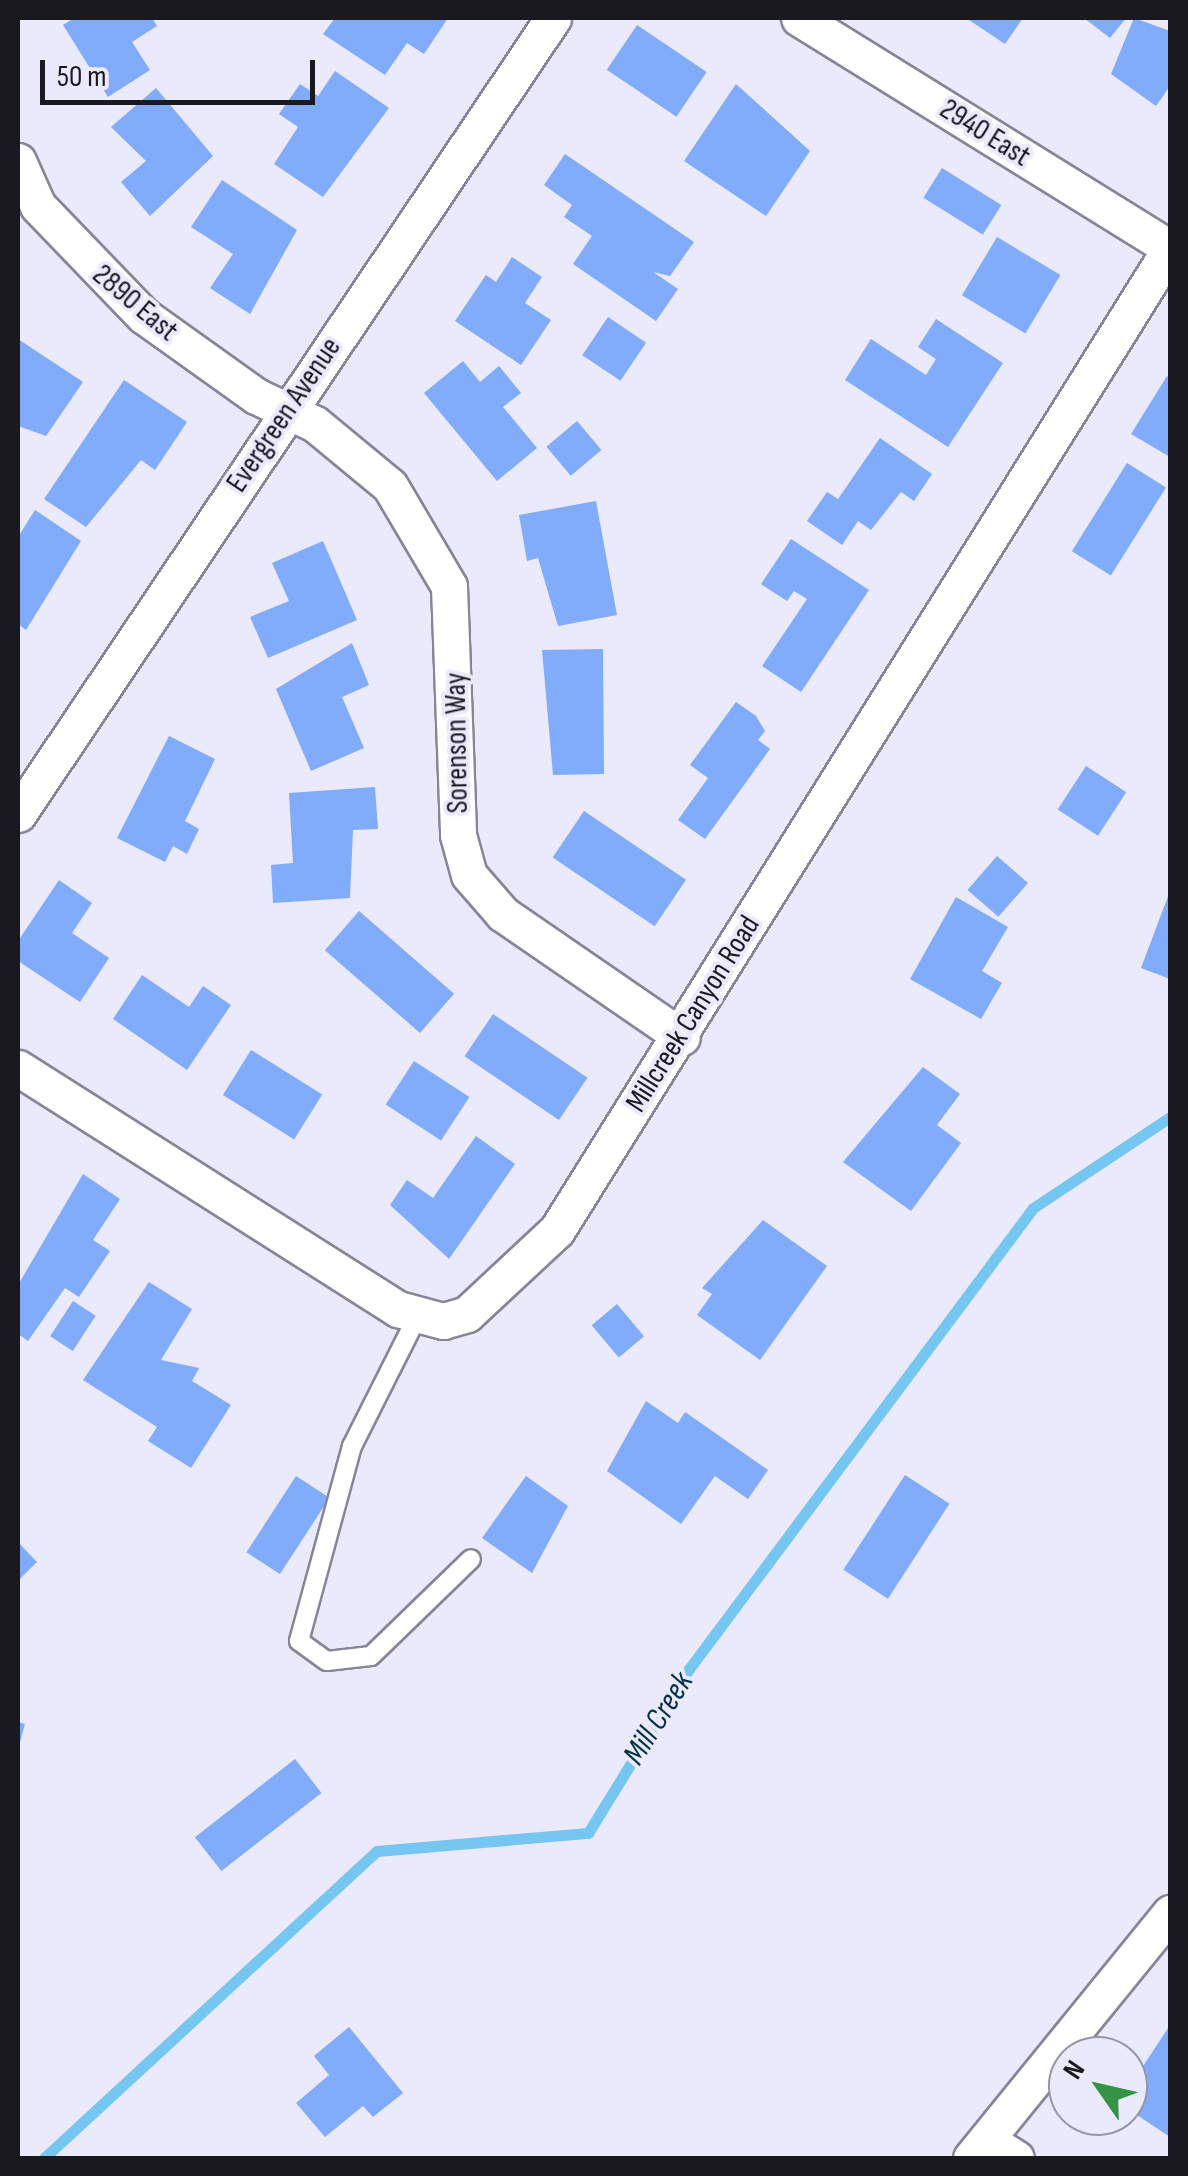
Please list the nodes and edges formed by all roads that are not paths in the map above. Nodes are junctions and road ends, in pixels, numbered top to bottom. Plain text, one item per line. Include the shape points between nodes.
1 (553, 18) edge
2 (799, 18) edge
3 (18, 162) edge
4 (1170, 248) edge
5 (286, 412) junction
6 (18, 814) edge
7 (682, 1036) junction
8 (18, 1068) edge
9 (416, 1317) junction
10 (472, 1558) dead end
11 (1170, 1914) edge
12 (992, 2152) edge

1 - 5 street, Evergreen Avenue
2 - 4 street, 2940 East
3 - 5 street, 2890 East via 38,206 90,268
4 - 7 street, Millcreek Canyon Road
5 - 6 street, Evergreen Avenue
5 - 7 street, Sorenson Way via 390,486 449,586 458,834 469,876 503,914
7 - 9 street, Millcreek Canyon Road via 526,1267 467,1314
8 - 9 street
9 - 10 lane via 348,1459 299,1641 327,1662 371,1656
11 - 12 street

